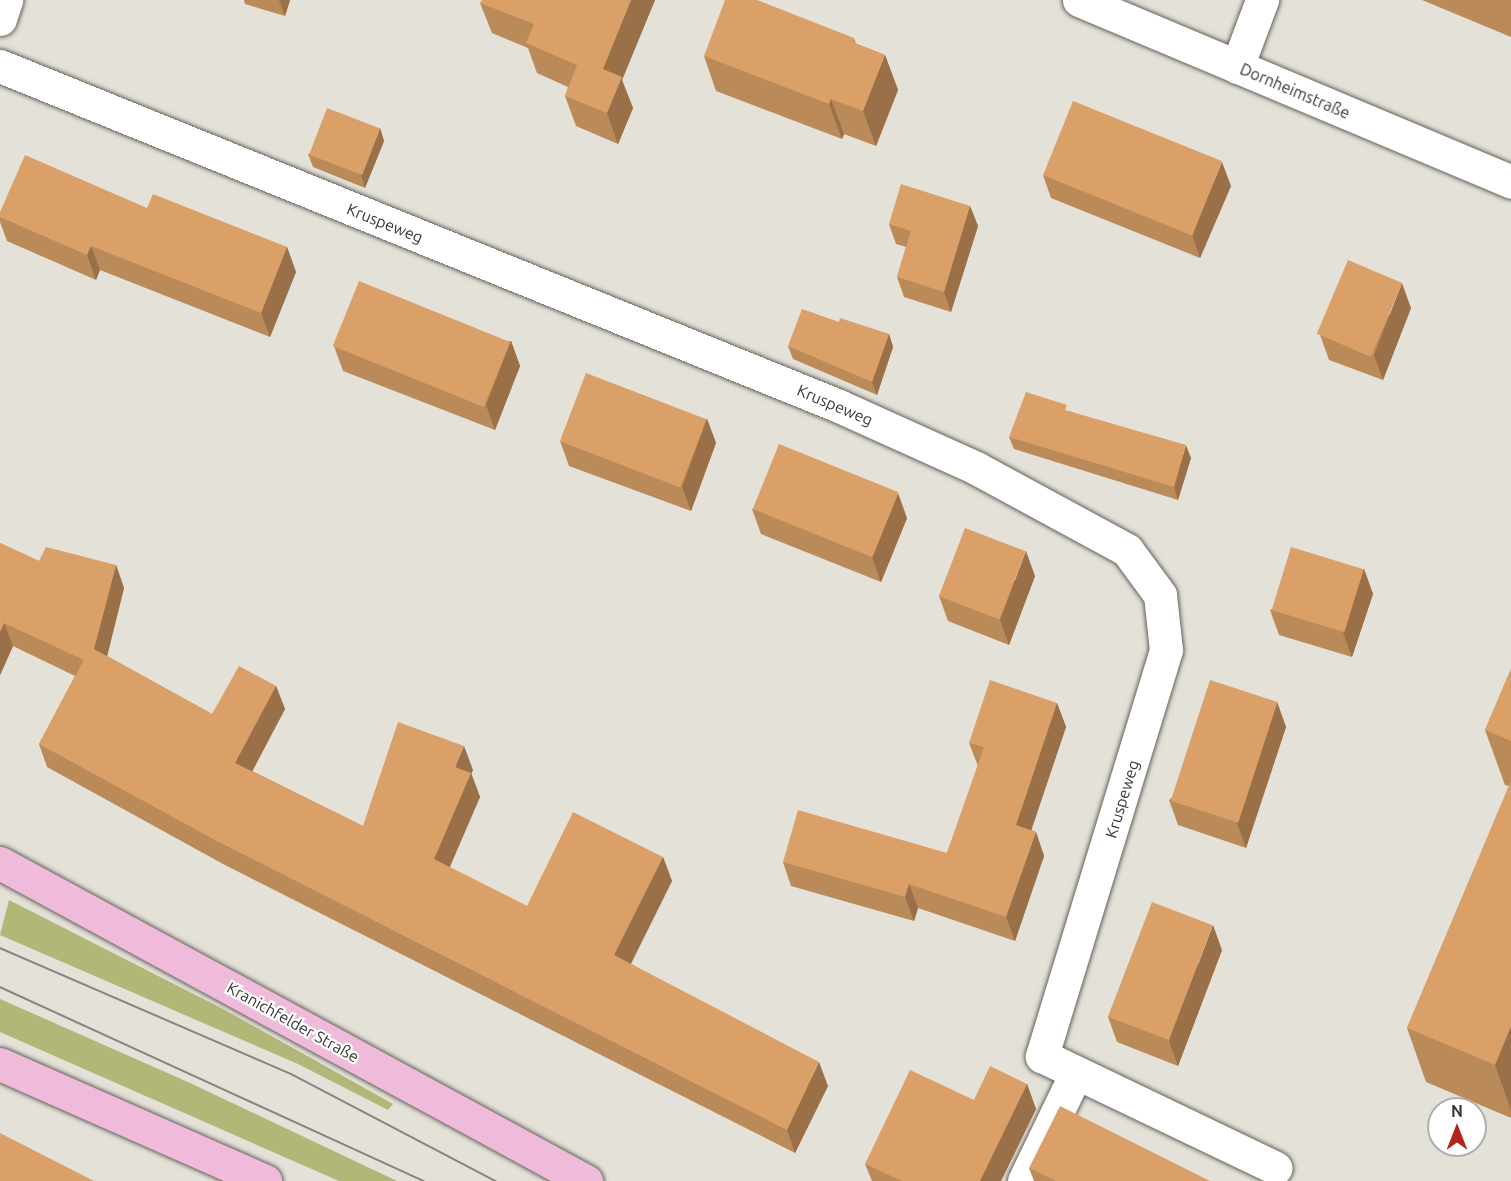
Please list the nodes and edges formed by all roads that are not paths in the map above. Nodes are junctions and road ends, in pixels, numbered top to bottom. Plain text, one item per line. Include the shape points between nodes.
1 (6, 0) edge
2 (1079, 0) edge
3 (1262, 0) edge
4 (0, 19) edge
5 (0, 66) edge
6 (1237, 67) junction
7 (1511, 182) edge
8 (0, 863) edge
9 (0, 1064) edge
10 (1076, 1073) junction
11 (1276, 1168) dead end
12 (265, 1181) edge
13 (586, 1181) edge
14 (1024, 1181) edge

1 - 4 street
2 - 6 street, Dornheimstraße
3 - 6 street
5 - 10 street, Kruspeweg via 839,406 1093,527 1134,556 1160,595 1166,650 1042,1056
6 - 7 street, Dornheimstraße
8 - 13 main road, Kranichfelder Straße
9 - 12 main road
10 - 11 street, Kruspeweg
10 - 14 street

